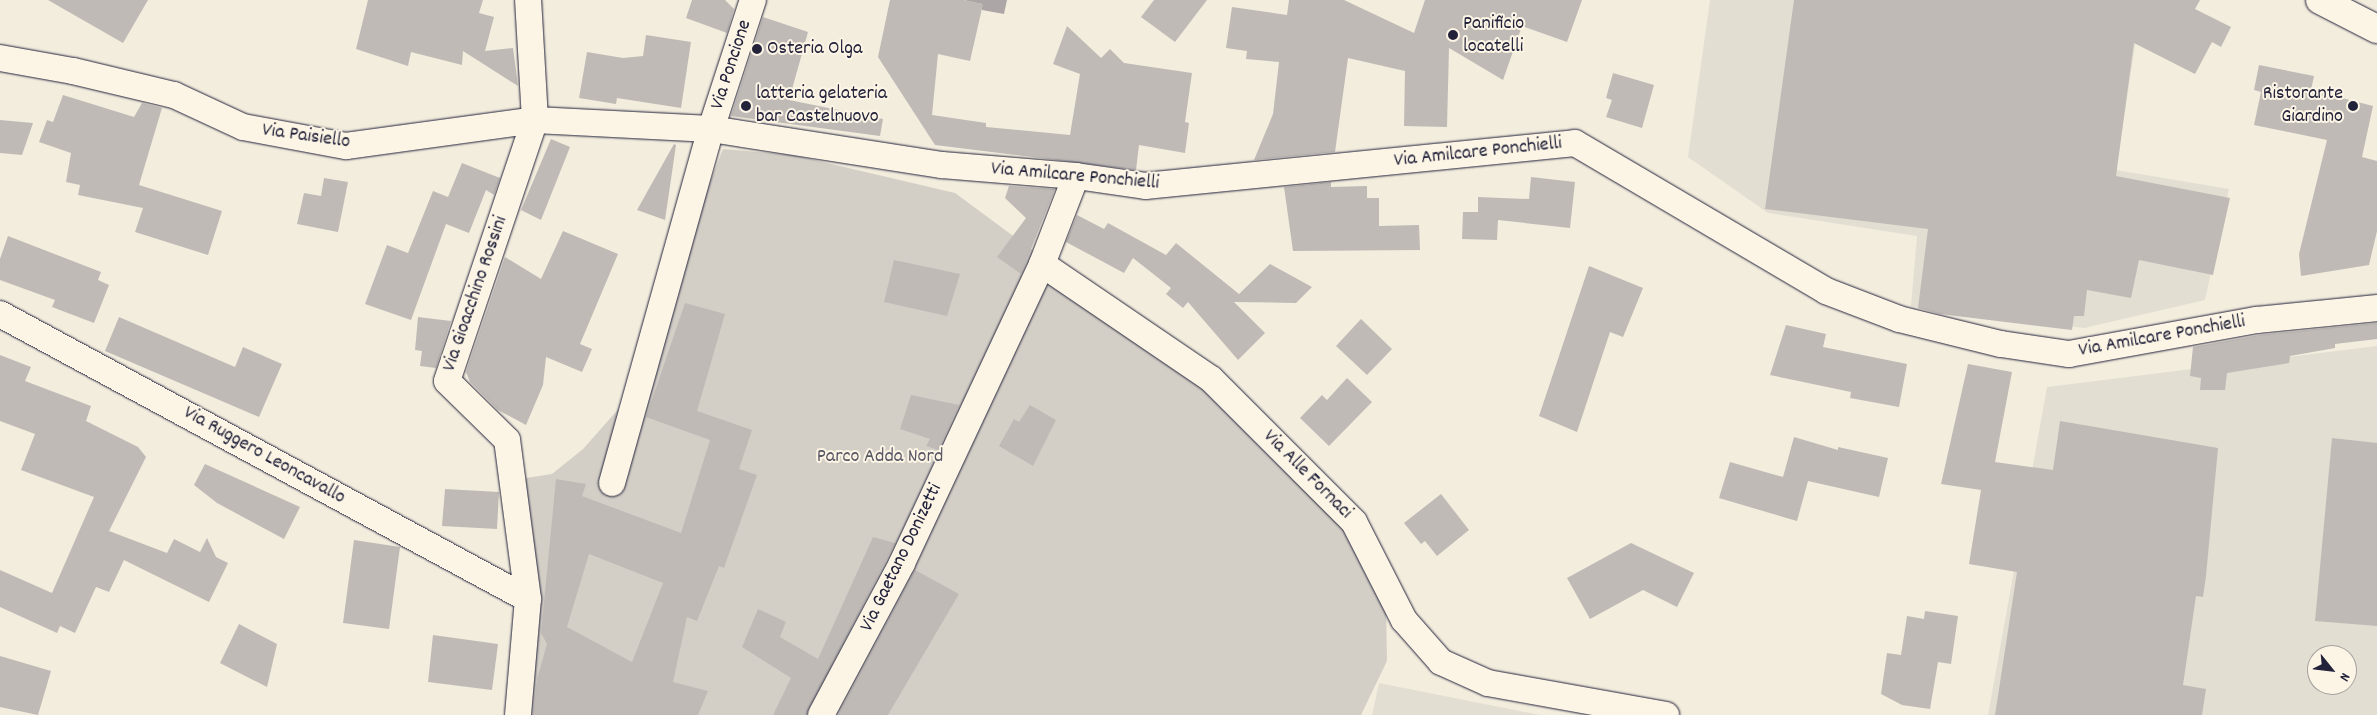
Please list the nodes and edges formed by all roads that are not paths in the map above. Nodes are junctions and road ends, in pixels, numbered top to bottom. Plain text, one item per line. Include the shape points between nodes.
1 (528, 0) edge
2 (753, 0) edge
3 (2320, 0) edge
4 (2377, 29) edge
5 (0, 58) edge
6 (535, 120) junction
7 (712, 129) junction
8 (1076, 176) junction
9 (1042, 264) junction
10 (2377, 308) edge
11 (0, 314) edge
12 (612, 483) dead end
13 (528, 599) junction
14 (518, 715) edge
15 (821, 715) edge
16 (1666, 715) edge

1 - 6 street
2 - 7 street, Via Poncione
3 - 4 main road
5 - 6 street, Via Paisiello via 174,95 243,127 346,146
6 - 7 street, Via Paisiello
6 - 13 street, Via Gioacchino Rossini via 447,381 507,440
7 - 8 street, Via Amilcare Ponchielli via 942,165
7 - 12 street, Via Poncione
8 - 9 street
8 - 10 street, Via Amilcare Ponchielli via 1145,186 1575,143 1826,291 1899,319 2001,344 2069,354 2257,320
9 - 15 street, Via Gaetano Donizetti via 902,563
9 - 16 street, Via Alle Fornaci via 1217,386 1354,522 1404,620 1441,662 1488,683
11 - 13 street, Via Ruggero Leoncavallo
13 - 14 street, Via Gioacchino Rossini

